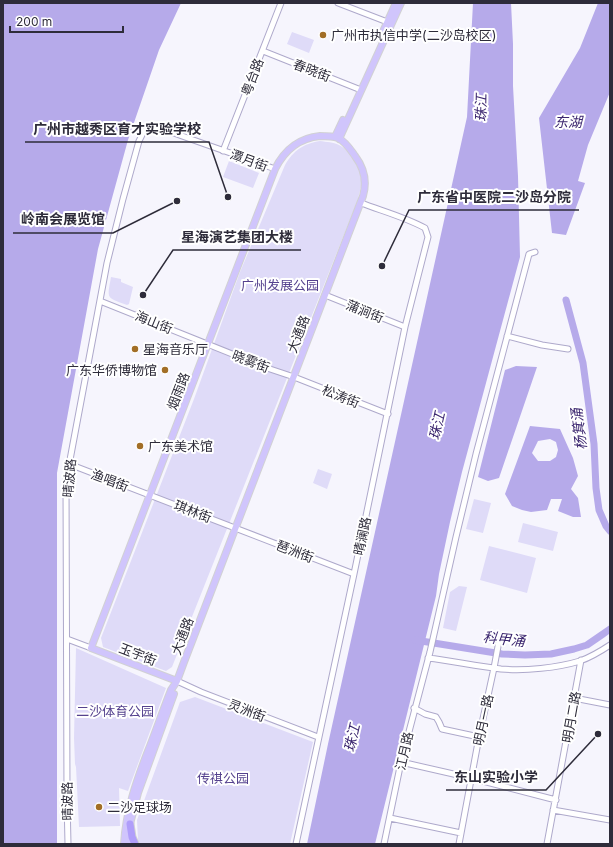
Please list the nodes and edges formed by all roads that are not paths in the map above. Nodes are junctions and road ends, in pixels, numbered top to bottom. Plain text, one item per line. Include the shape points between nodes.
1 (281, 3) edge
2 (338, 3) edge
3 (396, 3) edge
4 (401, 3) edge
5 (390, 22) junction
6 (263, 51) junction
7 (359, 89) junction
8 (155, 128) joint
9 (337, 138) junction
10 (223, 150) junction
11 (275, 169) junction
12 (361, 203) junction
13 (535, 252) dead end
14 (325, 295) junction
15 (100, 301) junction
16 (405, 327) junction
17 (507, 336) junction
18 (208, 344) junction
19 (568, 350) dead end
20 (294, 377) junction
21 (388, 414) junction
22 (69, 464) junction
23 (150, 495) junction
24 (235, 528) junction
25 (354, 574) junction
26 (67, 639) junction
27 (499, 641) dead end
28 (610, 645) edge
29 (91, 648) junction
30 (428, 658) junction
31 (582, 660) junction
32 (494, 668) junction
33 (177, 681) junction
34 (574, 698) junction
35 (610, 705) edge
36 (414, 708) junction
37 (318, 737) junction
38 (479, 737) junction
39 (401, 762) junction
40 (471, 778) junction
41 (556, 800) junction
42 (554, 810) junction
43 (390, 818) junction
44 (610, 820) edge
45 (130, 824) junction
46 (461, 833) junction
47 (68, 844) edge
48 (124, 844) edge
49 (129, 844) edge
50 (135, 844) edge
51 (296, 844) edge
52 (384, 844) edge
53 (459, 844) edge
54 (547, 844) edge

1 - 6 street, 粤台路
2 - 5 street
3 - 5 main road
4 - 5 main road
5 - 7 main road
6 - 7 street, 春晓街
6 - 10 street, 粤台路
7 - 9 main road
8 - 10 street, 潭月街
8 - 15 street, 晴波路 via 144,131 139,141 107,262
9 - 11 main road, 烟雨路 via 317,136 302,140 286,152
9 - 12 main road, 大通路 via 351,150 363,168 365,190
10 - 11 street, 潭月街
11 - 18 main road, 烟雨路
12 - 14 main road, 大通路
12 - 16 street, 晴澜路 via 425,228 428,237
13 - 17 street, 江月路 via 529,254
14 - 16 street, 蒲涧街
14 - 20 main road, 大通路
15 - 18 street, 海山街
15 - 22 street, 晴波路
16 - 21 street, 晴澜路
17 - 19 street
17 - 30 street, 江月路
18 - 20 street, 晓雾街
18 - 23 main road, 烟雨路
20 - 21 street, 松涛街
20 - 24 main road, 大通路
21 - 25 street, 晴澜路
22 - 23 street, 渔唱街
22 - 26 street, 晴波路 via 66,481
23 - 24 street, 琪林街
23 - 29 main road, 烟雨路
24 - 25 street, 琶洲街
24 - 33 main road, 大通路
25 - 37 street, 晴澜路
26 - 29 street
26 - 47 street, 晴波路
27 - 32 street, 明月一路
28 - 31 street
29 - 33 main road, 玉宇街
30 - 32 street
30 - 36 street, 江月路
31 - 32 street via 535,668
31 - 34 street, 明月二路
32 - 38 street, 明月一路
33 - 37 street, 灵洲街
33 - 45 main road, 大通路 via 138,793
33 - 48 main road, 大通路 via 171,690 134,790
34 - 35 street
34 - 41 street, 明月二路
36 - 38 street via 436,717 442,730
36 - 39 street, 江月路
37 - 51 street, 晴澜路
38 - 40 street, 明月一路
39 - 40 street
39 - 43 street, 江月路
40 - 41 street
40 - 46 street, 明月一路
41 - 42 street, 明月二路
42 - 44 street
42 - 54 street, 明月二路
43 - 46 street
43 - 52 street, 江月路
45 - 49 main road, 大通路
45 - 50 highway
46 - 53 street, 明月一路

